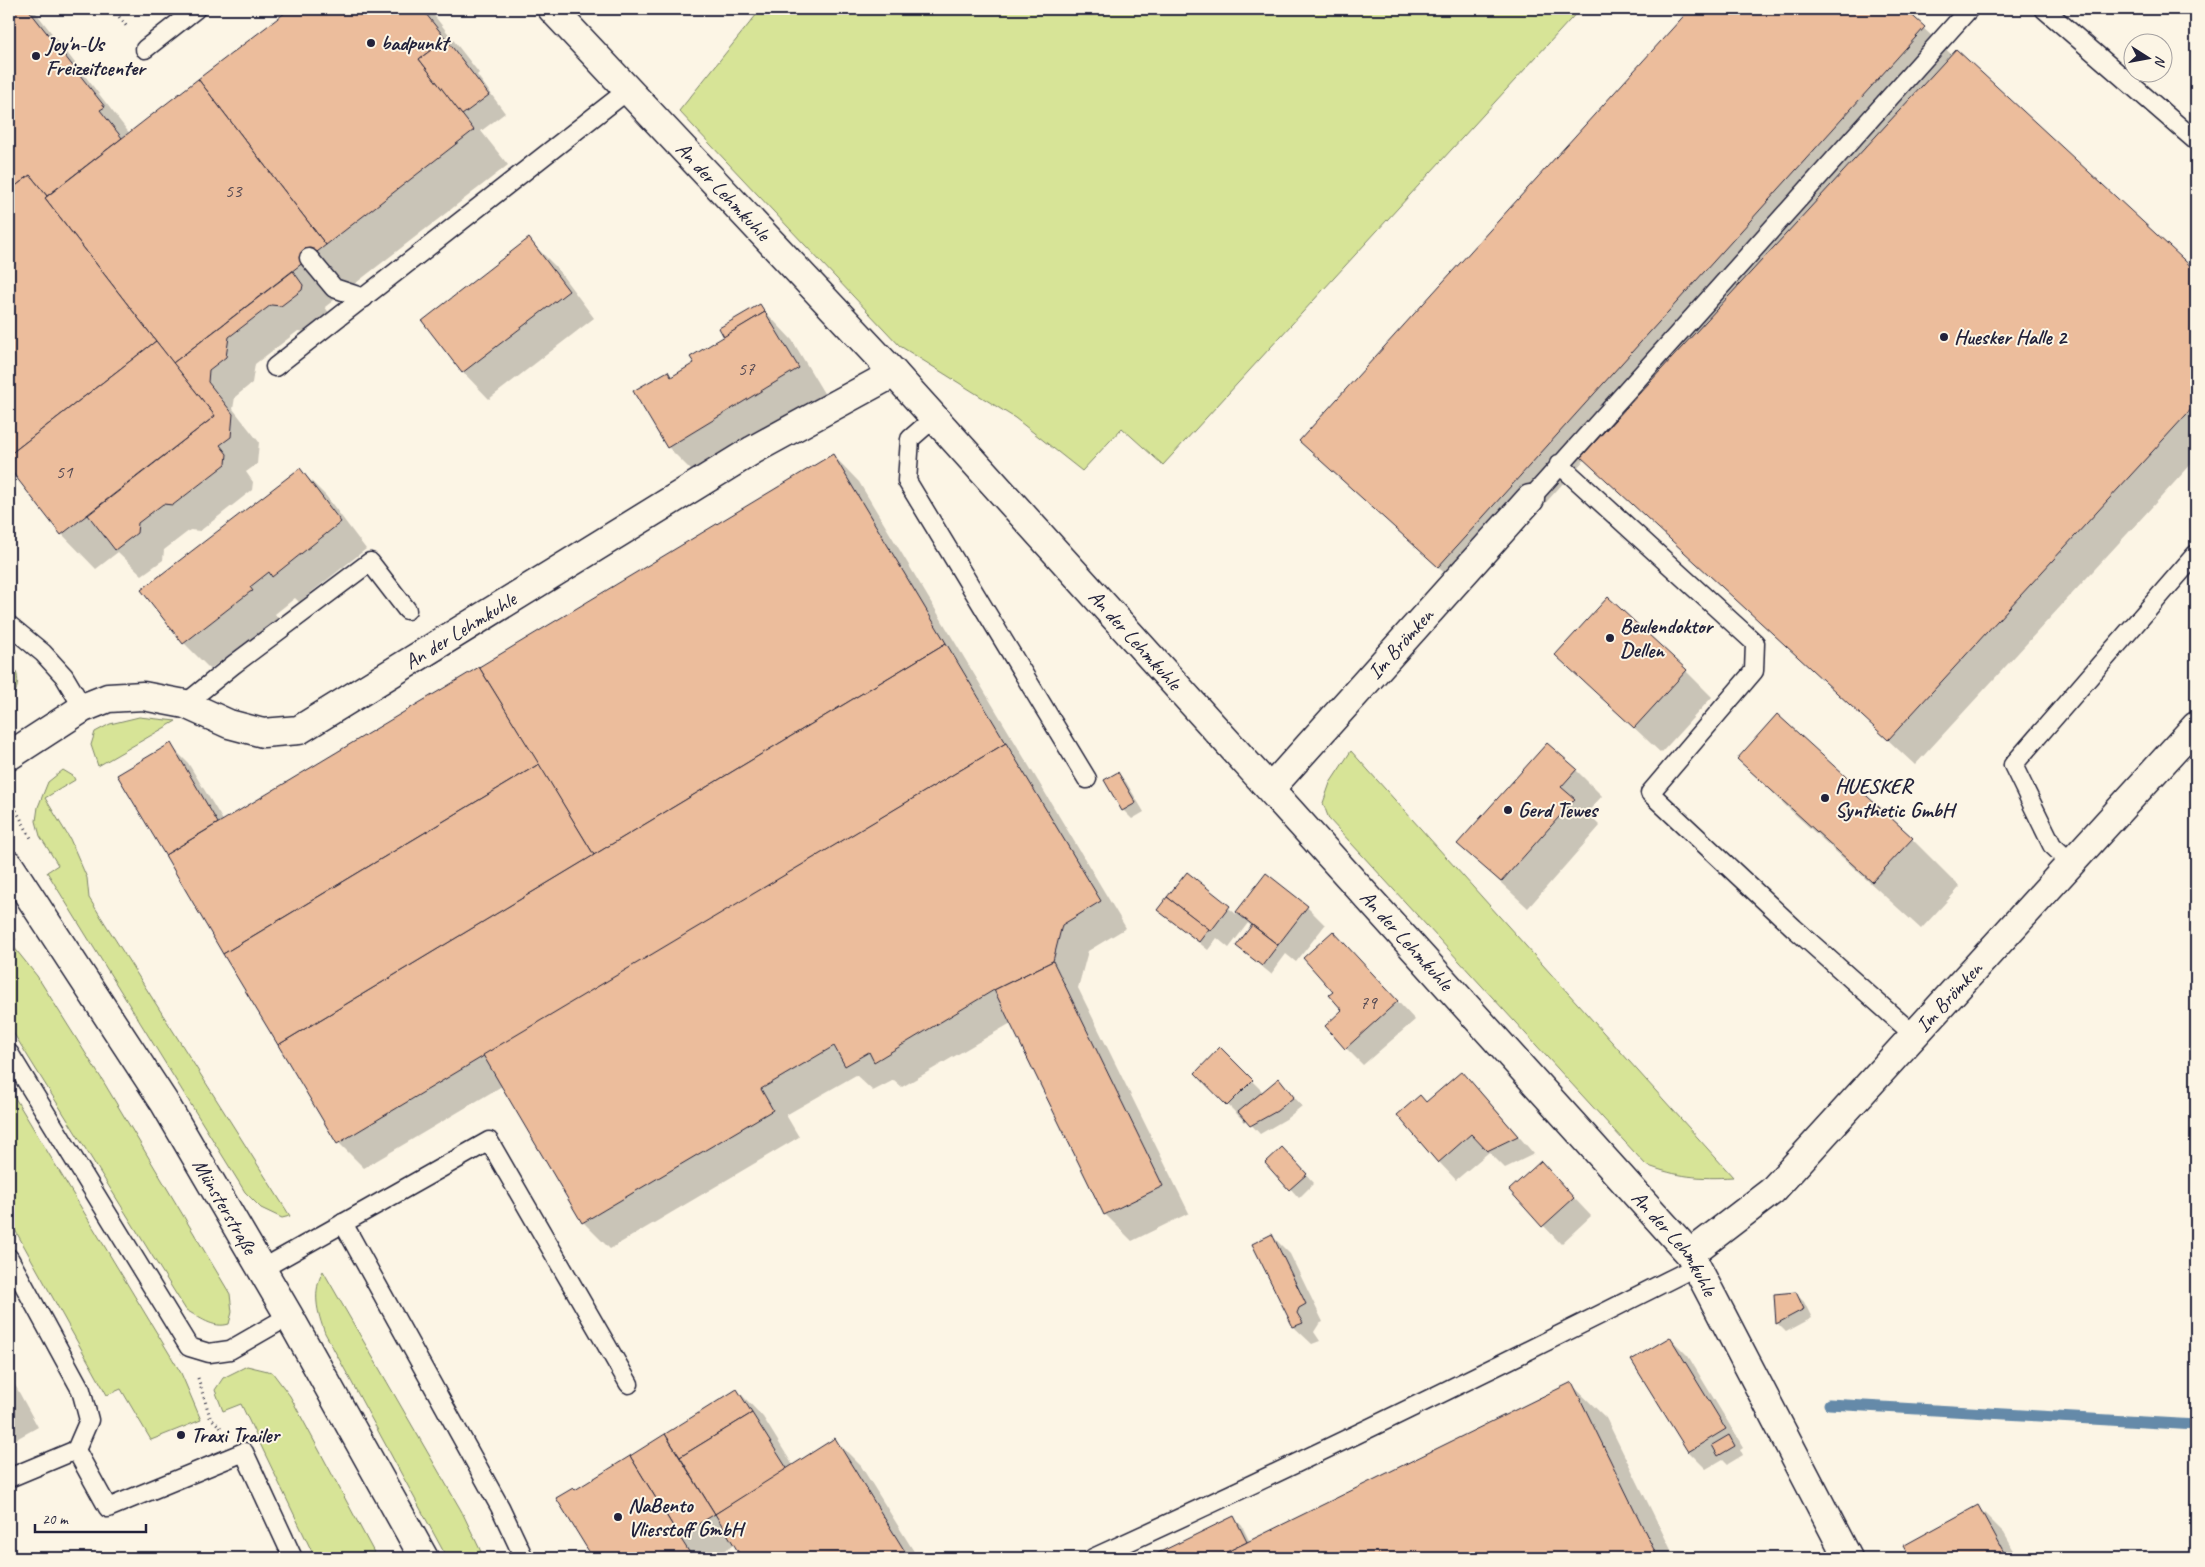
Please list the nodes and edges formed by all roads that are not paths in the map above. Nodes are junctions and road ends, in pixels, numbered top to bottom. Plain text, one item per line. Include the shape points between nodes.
1 (196, 9) edge
2 (552, 9) edge
3 (1969, 9) edge
4 (2044, 9) edge
5 (145, 49) dead end
6 (628, 90) junction
7 (2196, 141) edge
8 (309, 258) dead end
9 (364, 298) junction
10 (275, 367) dead end
11 (894, 373) junction
12 (934, 418) junction
13 (1559, 464) junction
14 (1530, 499) joint
15 (2196, 554) edge
16 (407, 610) dead end
17 (9, 626) edge
18 (185, 704) junction
19 (83, 708) junction
20 (2196, 726) edge
21 (9, 756) edge
22 (1087, 779) dead end
23 (1271, 788) junction
24 (2071, 863) junction
25 (9, 865) edge
26 (1913, 1034) junction
27 (9, 1054) edge
28 (343, 1223) junction
29 (9, 1258) edge
30 (1693, 1260) junction
31 (262, 1269) junction
32 (289, 1316) junction
33 (629, 1384) dead end
34 (76, 1450) junction
35 (9, 1478) edge
36 (293, 1558) edge
37 (424, 1558) edge
38 (524, 1558) edge
39 (1092, 1558) edge
40 (1848, 1558) edge

1 - 5 lane
2 - 6 street, An der Lehmkuhle
3 - 13 lane
4 - 7 lane
6 - 9 lane
6 - 11 street, An der Lehmkuhle
8 - 9 lane via 334,288
9 - 10 lane
11 - 12 street, An der Lehmkuhle
11 - 18 street, An der Lehmkuhle via 753,450 299,730 263,732 229,724
12 - 22 lane via 910,439 907,481
12 - 23 street, An der Lehmkuhle
13 - 14 lane
13 - 26 lane via 1755,643 1754,670 1650,793
14 - 23 street, Im Brömken
15 - 24 lane via 2013,765 2052,845
16 - 18 lane via 370,562
17 - 19 lane via 54,664
18 - 19 street, An der Lehmkuhle via 143,696 108,698
19 - 21 street, An der Lehmkuhle
20 - 24 street, Im Brömken
23 - 30 street, An der Lehmkuhle
24 - 26 street, Im Brömken
25 - 31 street, Münsterstraße via 164,1102
26 - 30 street, Im Brömken via 1772,1191
27 - 32 lane via 189,1347 210,1353 230,1350
28 - 31 lane
28 - 33 lane via 489,1141
28 - 38 lane via 500,1507
29 - 34 lane via 81,1390 88,1420
30 - 39 lane via 1460,1386
30 - 40 street, An der Lehmkuhle
31 - 32 street, Münsterstraße
32 - 37 street, Münsterstraße
34 - 35 lane
34 - 36 lane via 108,1508 244,1452

